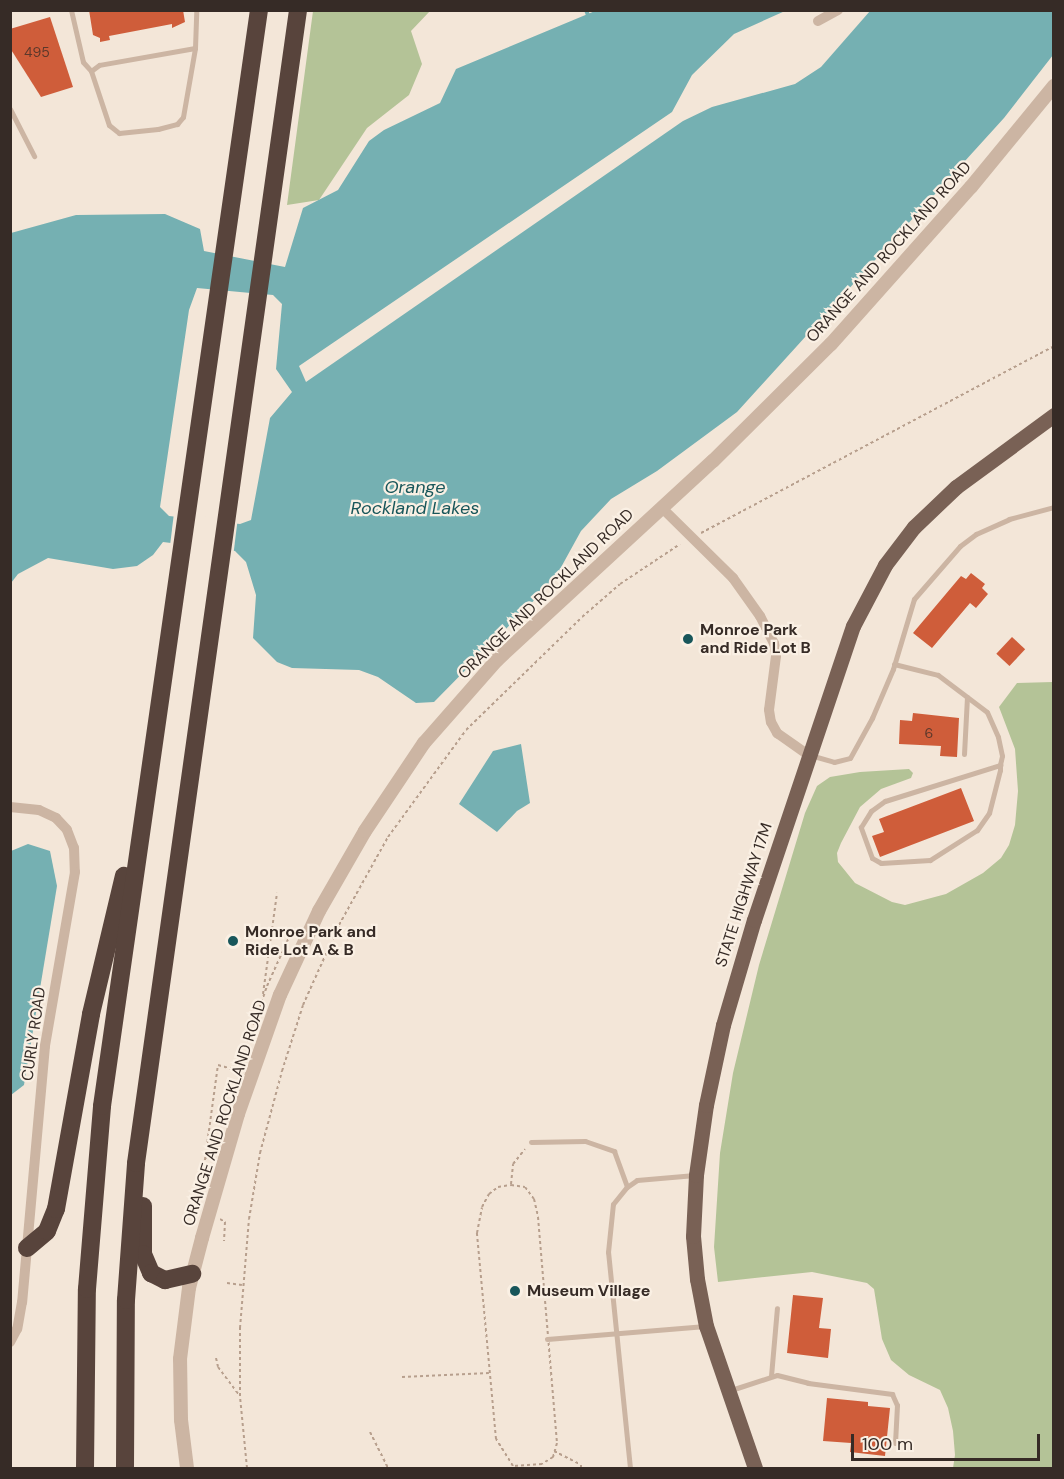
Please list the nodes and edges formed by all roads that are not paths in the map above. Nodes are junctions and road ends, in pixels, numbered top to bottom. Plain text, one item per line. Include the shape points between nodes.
1 (71, 10) edge
2 (196, 10) edge
3 (259, 10) edge
4 (298, 10) edge
5 (838, 10) edge
6 (818, 21) dead end
7 (195, 48) junction
8 (91, 71) junction
9 (1053, 86) edge
10 (10, 109) edge
11 (34, 156) dead end
12 (1053, 415) edge
13 (661, 507) junction
14 (1053, 507) edge
15 (894, 664) junction
16 (967, 697) junction
17 (964, 754) dead end
18 (808, 755) junction
19 (1000, 765) junction
20 (150, 769) junction
21 (10, 807) edge
22 (156, 1011) junction
23 (531, 1142) road end
24 (696, 1175) junction
25 (627, 1187) junction
26 (27, 1248) junction
27 (192, 1274) junction
28 (777, 1308) dead end
29 (706, 1326) junction
30 (615, 1336) junction
31 (547, 1339) road end
32 (10, 1342) edge
33 (771, 1376) junction
34 (727, 1392) junction
35 (895, 1443) dead end
36 (85, 1468) edge
37 (124, 1468) edge
38 (187, 1468) edge
39 (630, 1468) edge
40 (755, 1468) edge

1 - 8 lane via 83,62
2 - 7 lane
3 - 20 highway
4 - 22 highway
5 - 6 street
7 - 8 lane via 99,65
7 - 8 lane via 183,117 177,124 159,129 119,133 109,125
9 - 13 street, ORANGE AND ROCKLAND ROAD via 994,160 831,344
10 - 11 lane
12 - 18 main road, STATE HIGHWAY 17M via 956,487 914,527 885,566 853,626
13 - 18 street via 733,579 760,616 776,656 771,722 777,734
13 - 27 street, ORANGE AND ROCKLAND ROAD via 497,660 424,743 365,831 315,920 276,1005 238,1114
14 - 15 lane via 1009,519 960,546 914,599
15 - 16 lane via 938,675
15 - 18 lane via 850,758 834,762
16 - 17 lane
16 - 19 lane via 987,712 993,722 1001,746
18 - 24 main road, STATE HIGHWAY 17M via 723,1025
19 - 19 lane via 989,813 970,835 930,860 881,863 872,858 861,828 866,816 877,806
20 - 26 highway via 129,840 95,991 56,1209 46,1231
20 - 36 highway via 102,1106 93,1197 86,1321
21 - 26 street, CURLY ROAD via 39,810 56,818 67,830 74,848 75,872 45,1046
22 - 27 highway via 154,1104 142,1215 143,1254 151,1273 160,1278 171,1280
22 - 37 highway via 128,1252
23 - 25 lane via 585,1141 614,1151
24 - 25 lane via 650,1177
24 - 29 main road, STATE HIGHWAY 17M via 693,1236
25 - 30 lane via 612,1204 609,1222
26 - 32 street, CURLY ROAD via 22,1302
27 - 38 street, ORANGE AND ROCKLAND ROAD via 179,1380
28 - 33 lane
29 - 30 lane
29 - 34 main road, STATE HIGHWAY 17M
30 - 31 lane
30 - 39 lane
33 - 34 lane
33 - 35 lane via 892,1394 897,1405
34 - 40 main road, STATE HIGHWAY 17M

